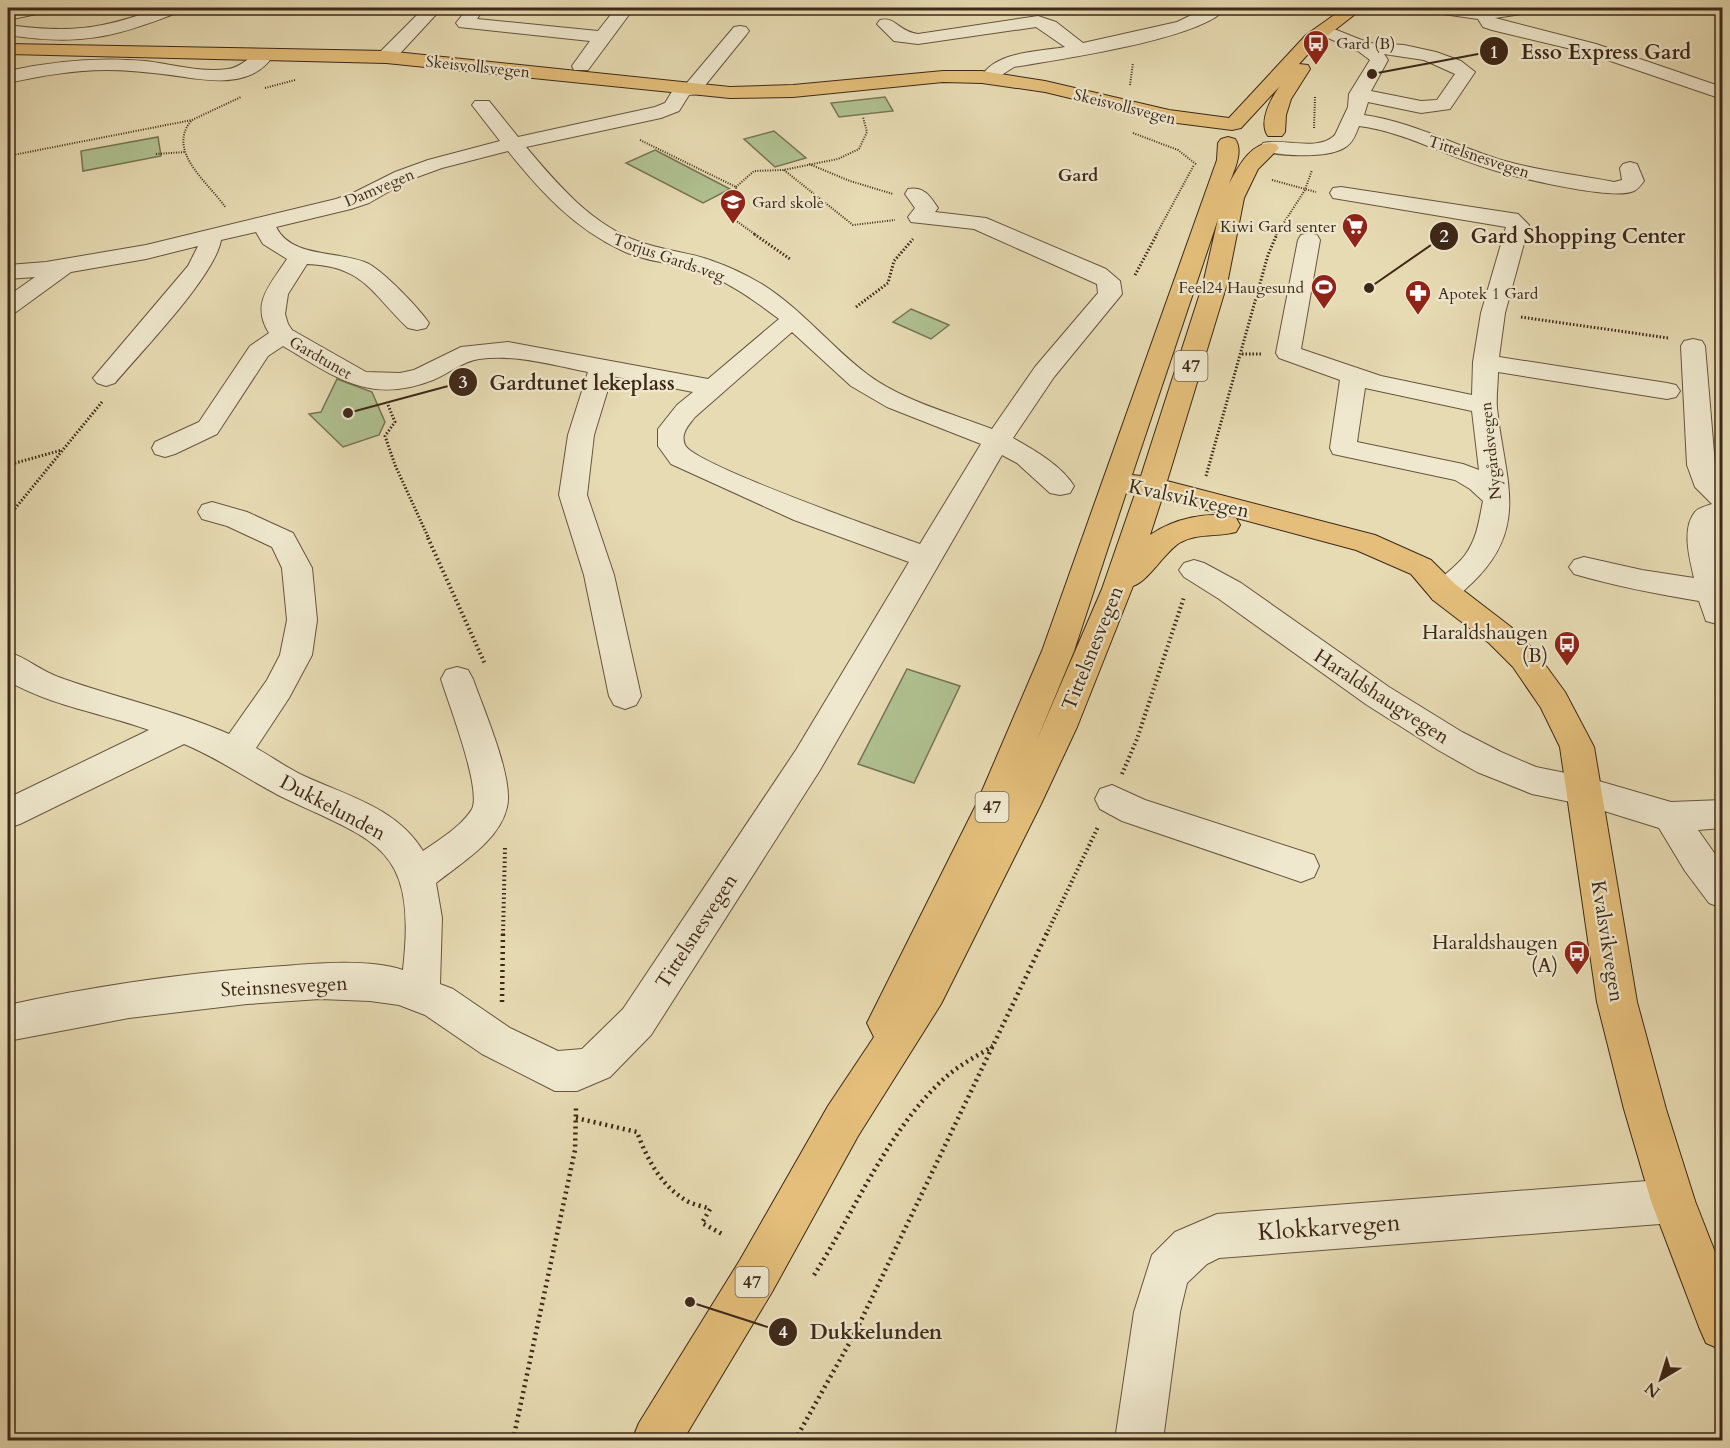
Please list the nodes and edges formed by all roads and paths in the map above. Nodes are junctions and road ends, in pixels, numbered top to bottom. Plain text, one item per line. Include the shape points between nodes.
1 (40, 8) edge
2 (173, 8) edge
3 (433, 8) edge
4 (476, 8) edge
5 (625, 8) edge
6 (1217, 8) edge
7 (1354, 8) edge
8 (1369, 8) edge
9 (1436, 8) edge
10 (1528, 8) edge
11 (8, 15) edge
12 (543, 15) dead end
13 (1483, 20) edge
14 (886, 24) dead end
15 (530, 29) junction
16 (8, 30) edge
17 (740, 31) dead end
18 (1334, 34) junction
19 (602, 37) junction
20 (1620, 37) dead end
21 (1131, 39) junction
22 (1365, 48) junction
23 (1590, 48) junction
24 (8, 50) edge
25 (1080, 50) junction
26 (264, 56) junction
27 (386, 57) junction
28 (581, 66) dead end
29 (1583, 68) dead end
30 (8, 77) edge
31 (301, 79) dead end
32 (1006, 80) junction
33 (687, 89) junction
34 (261, 90) dead end
35 (1130, 90) dead end
36 (1359, 93) junction
37 (1722, 93) edge
38 (242, 97) dead end
39 (482, 105) dead end
40 (863, 117) dead end
41 (1351, 118) junction
42 (192, 120) junction
43 (1230, 133) junction
44 (636, 138) dead end
45 (1273, 140) junction
46 (513, 144) junction
47 (185, 152) junction
48 (156, 154) dead end
49 (8, 156) edge
50 (809, 164) junction
51 (1194, 165) dead end
52 (1314, 166) dead end
53 (1630, 168) dead end
54 (783, 170) junction
55 (1266, 178) dead end
56 (736, 187) junction
57 (1305, 190) junction
58 (1341, 193) joint
59 (916, 194) dead end
60 (228, 214) dead end
61 (919, 217) junction
62 (263, 223) junction
63 (211, 235) junction
64 (1309, 240) dead end
65 (300, 257) junction
66 (790, 259) dead end
67 (63, 267) junction
68 (8, 272) edge
69 (1110, 294) junction
70 (8, 307) edge
71 (856, 307) dead end
72 (1493, 313) junction
73 (793, 319) junction
74 (417, 323) dead end
75 (283, 335) junction
76 (1693, 346) joint
77 (1486, 362) junction
78 (602, 367) junction
79 (1354, 374) junction
80 (106, 378) dead end
81 (714, 388) junction
82 (1666, 391) dead end
83 (1484, 406) junction
84 (998, 441) junction
85 (165, 448) dead end
86 (63, 449) dead end
87 (8, 465) edge
88 (1205, 478) dead end
89 (1117, 483) junction
90 (1060, 486) dead end
91 (1150, 495) junction
92 (1722, 498) edge
93 (1497, 499) junction
94 (1722, 511) edge
95 (212, 512) dead end
96 (1226, 525) junction
97 (926, 557) junction
98 (1584, 567) dead end
99 (1194, 570) joint
100 (1117, 590) junction
101 (1444, 592) junction
102 (8, 664) edge
103 (457, 679) dead end
104 (625, 696) dead end
105 (181, 730) junction
106 (235, 752) junction
107 (1585, 791) junction
108 (1112, 799) junction
109 (8, 814) edge
110 (1722, 814) edge
111 (1671, 817) junction
112 (1301, 866) dead end
113 (417, 877) junction
114 (1722, 892) edge
115 (418, 993) junction
116 (8, 1023) edge
117 (994, 1046) junction
118 (577, 1071) junction
119 (576, 1118) junction
120 (843, 1121) junction
121 (1673, 1201) junction
122 (722, 1234) dead end
123 (814, 1275) dead end
124 (1722, 1327) edge
125 (513, 1440) edge
126 (656, 1440) edge
127 (795, 1440) edge
128 (1139, 1440) edge

1 - 11 street
2 - 16 street via 98,34 54,36
3 - 27 street
4 - 15 street via 465,23
5 - 19 street
6 - 21 street via 1206,17
7 - 43 main road via 1312,39
8 - 18 main road
9 - 13 street
10 - 13 street
12 - 15 street
13 - 23 street
14 - 25 street via 900,37 918,39 1038,21
15 - 19 street
17 - 33 street
18 - 22 street
18 - 45 main road via 1299,71 1283,95
19 - 28 street
20 - 23 street
21 - 25 street
21 - 35 path via 1139,46
22 - 36 street via 1379,60
22 - 36 street via 1410,51 1448,60 1466,72 1443,105 1421,106
23 - 29 street
23 - 37 street via 1642,73
24 - 26 main road, Skeisvollsvegen
25 - 32 street via 1027,59
26 - 27 main road, Skeisvollsvegen
26 - 30 street via 249,69 226,75 96,64
27 - 33 main road, Skeisvollsvegen
31 - 34 path
32 - 33 main road, Skeisvollsvegen via 928,78 777,93
32 - 43 main road, Skeisvollsvegen via 1064,98
33 - 46 street, Damvegen via 672,107 661,112
36 - 41 street via 1358,107
38 - 42 path
39 - 46 street, Torjus Gards veg
40 - 50 path via 867,132 859,149 838,159
41 - 45 street via 1338,144 1306,150
41 - 53 street, Tittelsnesvegen via 1388,124 1497,165 1539,175 1614,188 1633,181
42 - 47 path via 184,130
42 - 49 path
43 - 45 main road, Skeisvollsvegen via 1261,125
43 - 89 main road, Tittelsnesvegen / 47 via 1227,160
44 - 56 path
45 - 91 main road, Tittelsnesvegen / 47 via 1249,166 1233,198 1215,284
46 - 62 street, Damvegen via 417,171 361,198
46 - 73 street, Torjus Gards veg via 555,193 593,227 631,247 723,273 771,300
47 - 48 path
47 - 60 path
50 - 54 path
50 - 61 path via 898,196
51 - 69 path via 1132,281
52 - 57 path
54 - 56 path via 754,171
54 - 61 path via 853,225
55 - 57 path
56 - 66 path via 735,220
57 - 58 path
57 - 88 path via 1276,233 1268,255
58 - 72 street, Nygårdsvegen via 1510,219 1518,225
59 - 61 street via 927,208
61 - 69 street via 992,227 1098,274 1108,281
61 - 71 path via 918,233 894,261 888,284
62 - 63 street, Damvegen
62 - 65 street via 271,239
63 - 67 street, Damvegen
63 - 80 street via 198,269
64 - 79 street via 1288,353
65 - 74 street via 314,256 374,277
65 - 75 street, Gardtunet via 272,304 275,326
67 - 68 street, Damvegen
67 - 70 street, Damvegen
69 - 84 street, Tittelsnesvegen via 1044,372
72 - 76 path via 1668,338
72 - 77 street, Nygårdsvegen
73 - 81 street
73 - 84 street, Torjus Gards veg via 844,368 876,391
75 - 78 street, Gardtunet via 345,372 380,382 423,375 470,352 490,349 508,348
75 - 85 street, Gardtunet via 259,351 208,428
76 - 92 street via 1701,465 1709,487
77 - 82 street
77 - 83 street, Nygårdsvegen
78 - 81 street, Gardtunet
78 - 104 street via 581,435 573,495 599,576
79 - 83 street via 1375,383
79 - 93 street via 1342,448 1463,472
81 - 97 street via 671,429 671,446 681,458 804,513
83 - 93 street, Nygårdsvegen
84 - 90 street, Torjus Gards veg via 1027,458
84 - 97 street, Tittelsnesvegen
86 - 87 path
89 - 91 main road, Kvalsvikvegen
89 - 120 main road, Tittelsnesvegen / 47 via 1058,651 993,805 905,983
91 - 96 main road, Kvalsvikvegen
91 - 100 main road, Tittelsnesvegen / 47
91 - 101 main road, Kvalsvikvegen via 1365,542 1421,567
93 - 101 street, Nygårdsvegen via 1491,535 1475,563
94 - 98 street via 1706,517 1701,542 1715,603
95 - 106 street via 283,540 297,568 302,620 296,655
96 - 100 main road, 47 via 1193,526 1166,537
96 - 101 main road, Kvalsvikvegen via 1363,560
97 - 118 street, Tittelsnesvegen via 808,760 638,1022 596,1063
99 - 107 street, Haraldshaugvegen via 1450,741 1532,780
99 - 108 path via 1137,739
100 - 120 main road, Tittelsnesvegen / 47 via 1060,727 997,856 927,991
101 - 107 main road, Kvalsvikvegen via 1500,635 1524,659 1554,701 1577,747
102 - 105 street, Dukkelunden via 15,672 40,684
103 - 113 street via 490,786 490,808 478,826
105 - 106 street, Dukkelunden
105 - 109 street
106 - 113 street, Dukkelunden via 289,784 383,829 401,847
107 - 111 street, Haraldshaugvegen
107 - 121 main road, Kvalsvikvegen via 1617,1002
108 - 112 street via 1134,811
108 - 117 path
110 - 111 street
111 - 114 street
113 - 115 street, Dukkelunden via 424,917 424,960
115 - 116 street, Steinsnesvegen via 370,983 320,981 247,986 129,1000
115 - 118 street, Steinsnesvegen via 439,1002 496,1041 555,1071
117 - 123 path via 941,1081 897,1136
117 - 127 path via 855,1333
118 - 119 path
119 - 122 path via 637,1132 651,1166 672,1190 690,1203 710,1209 702,1223
119 - 125 path via 575,1150
120 - 126 main road, Tittelsnesvegen / 47 via 756,1276
121 - 124 main road, Kvalsvikvegen
121 - 128 street, Klokkarvegen via 1217,1236 1191,1248 1168,1271 1157,1312

